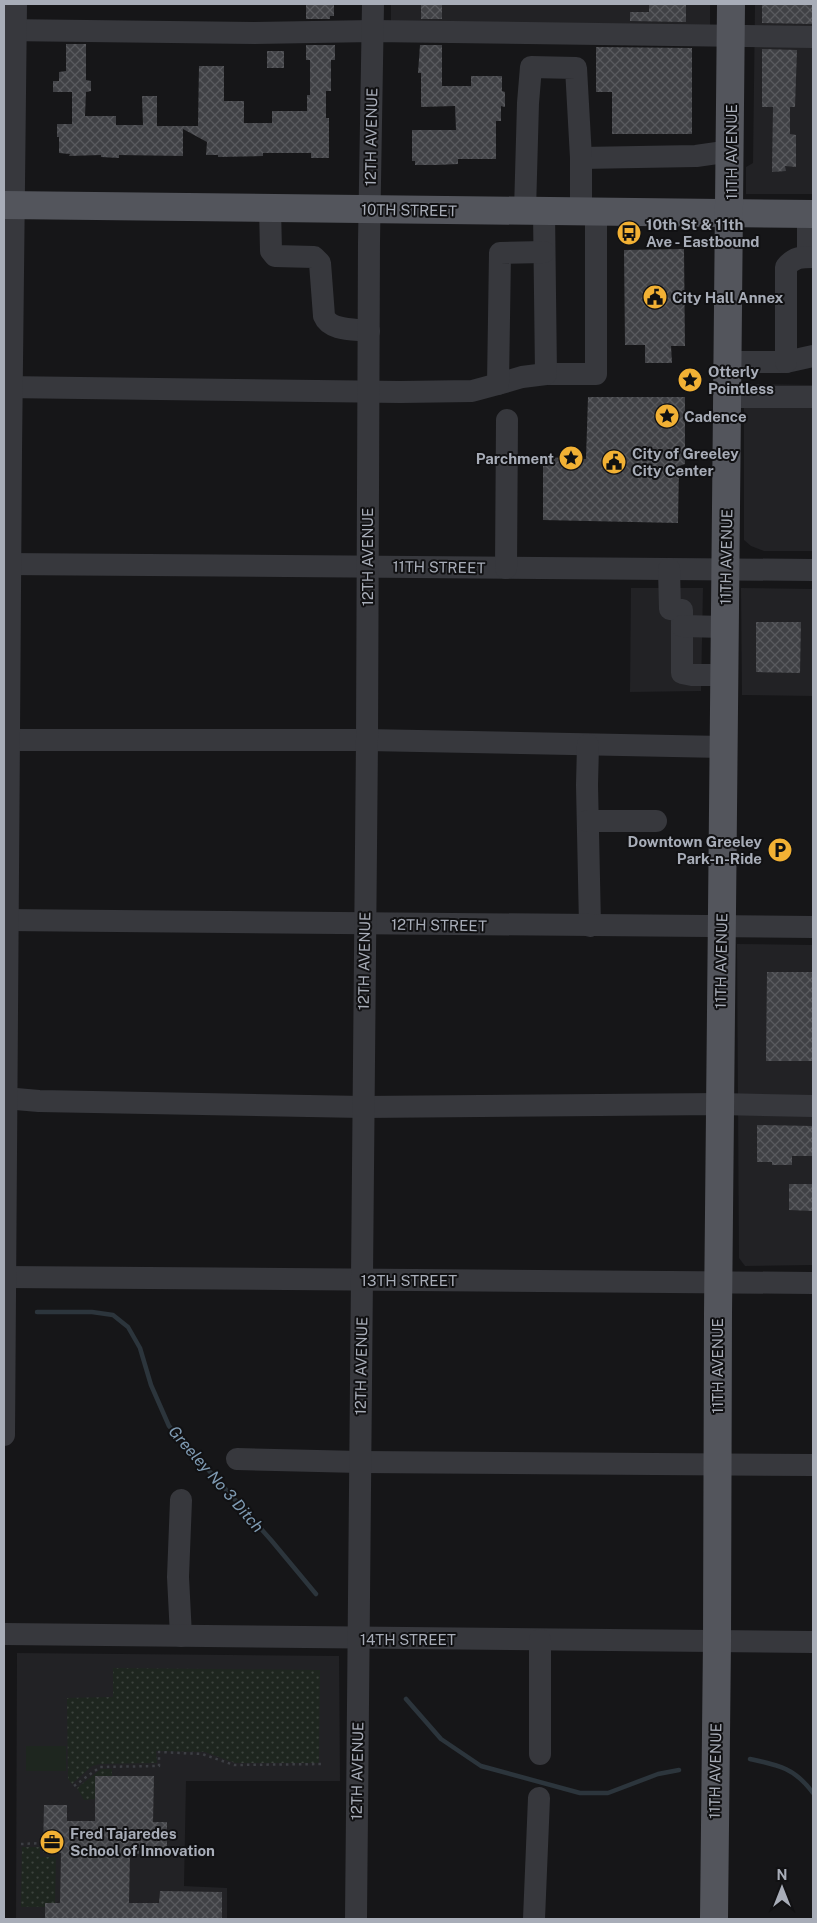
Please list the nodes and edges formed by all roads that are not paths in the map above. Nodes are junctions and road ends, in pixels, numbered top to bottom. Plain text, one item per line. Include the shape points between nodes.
1 (16, 4) edge
2 (373, 4) edge
3 (731, 4) edge
4 (10, 30) edge
5 (373, 31) junction
6 (731, 35) junction
7 (813, 37) edge
8 (731, 151) junction
9 (581, 158) junction
10 (8, 205) edge
11 (270, 208) junction
12 (370, 209) junction
13 (534, 211) junction
14 (589, 212) junction
15 (730, 214) junction
16 (811, 214) edge
17 (544, 252) junction
18 (811, 257) edge
19 (369, 331) junction
20 (813, 356) edge
21 (728, 362) junction
22 (786, 362) junction
23 (546, 374) junction
24 (498, 384) junction
25 (8, 387) edge
26 (368, 392) junction
27 (728, 397) junction
28 (813, 397) edge
29 (507, 420) dead end
30 (7, 564) edge
31 (367, 566) junction
32 (506, 568) junction
33 (669, 569) junction
34 (725, 570) junction
35 (813, 570) edge
36 (682, 626) junction
37 (725, 627) junction
38 (724, 675) junction
39 (7, 740) edge
40 (367, 740) junction
41 (588, 745) junction
42 (724, 747) junction
43 (656, 820) dead end
44 (588, 821) junction
45 (6, 920) edge
46 (365, 924) junction
47 (590, 926) junction
48 (813, 927) edge
49 (722, 928) junction
50 (5, 1098) edge
51 (720, 1104) junction
52 (813, 1106) edge
53 (363, 1107) junction
54 (4, 1277) edge
55 (361, 1280) junction
56 (718, 1282) junction
57 (813, 1283) edge
58 (4, 1435) edge
59 (237, 1459) dead end
60 (360, 1462) junction
61 (717, 1465) junction
62 (813, 1465) edge
63 (181, 1500) dead end
64 (4, 1634) edge
65 (182, 1636) junction
66 (358, 1638) junction
67 (540, 1640) junction
68 (717, 1641) junction
69 (813, 1642) edge
70 (540, 1754) dead end
71 (539, 1798) dead end
72 (356, 1919) edge
73 (534, 1919) edge
74 (714, 1919) edge

1 - 4 street
2 - 5 street, 12TH AVENUE
3 - 6 main road, 11TH AVENUE
4 - 5 street
4 - 10 street
5 - 6 street
5 - 12 street, 12TH AVENUE
6 - 7 street
6 - 8 main road, 11TH AVENUE
8 - 9 street via 696,156
8 - 15 main road, 11TH AVENUE
9 - 13 street via 576,68 531,67 528,103
9 - 14 street
10 - 11 main road, 10TH STREET
10 - 25 street
11 - 12 main road, 10TH STREET
11 - 19 street via 271,251 275,256 314,257 320,262 326,320 331,326
12 - 13 main road, 10TH STREET
12 - 19 street, 12TH AVENUE
13 - 14 main road, 10TH STREET
13 - 17 street
14 - 15 main road, 10TH STREET
14 - 23 street via 596,374
15 - 16 main road, 10TH STREET
15 - 21 main road, 11TH AVENUE
16 - 18 street
17 - 23 street
17 - 24 street via 500,253
18 - 22 street via 794,259 786,267
19 - 26 street, 12TH AVENUE
20 - 22 street
21 - 22 street
21 - 27 main road, 11TH AVENUE
23 - 24 street
24 - 26 street via 472,391
25 - 26 street
25 - 30 street
26 - 31 street, 12TH AVENUE
27 - 28 street
27 - 34 main road, 11TH AVENUE
29 - 32 street
30 - 31 street, 11TH STREET
30 - 39 street
31 - 32 street, 11TH STREET
31 - 40 street, 12TH AVENUE
32 - 33 street, 11TH STREET
33 - 34 street, 11TH STREET
33 - 36 street via 670,609 682,610
34 - 35 street, 11TH STREET
34 - 37 main road, 11TH AVENUE
36 - 37 street
36 - 38 street via 682,673
37 - 38 main road, 11TH AVENUE
38 - 42 main road, 11TH AVENUE
39 - 40 street
39 - 45 street
40 - 41 street
40 - 46 street, 12TH AVENUE
41 - 42 street
41 - 44 street
42 - 49 main road, 11TH AVENUE
43 - 44 street
44 - 47 street
45 - 46 street, 12TH STREET
45 - 50 street
46 - 47 street, 12TH STREET
46 - 53 street, 12TH AVENUE
47 - 49 street, 12TH STREET
48 - 49 street, 12TH STREET
49 - 51 main road, 11TH AVENUE
50 - 53 street
50 - 54 street
51 - 52 street
51 - 53 street
51 - 56 main road, 11TH AVENUE
53 - 55 street, 12TH AVENUE
54 - 55 street, 13TH STREET
54 - 58 street
55 - 56 street, 13TH STREET
55 - 60 street, 12TH AVENUE
56 - 57 street, 13TH STREET
56 - 61 main road, 11TH AVENUE
59 - 60 street
60 - 61 street
60 - 66 street, 12TH AVENUE
61 - 62 street
61 - 68 main road, 11TH AVENUE
63 - 65 street via 178,1577
64 - 65 street, 14TH STREET
65 - 66 street, 14TH STREET
66 - 67 street, 14TH STREET
66 - 72 street, 12TH AVENUE
67 - 68 street, 14TH STREET
67 - 70 street
68 - 69 street, 14TH STREET
68 - 74 main road, 11TH AVENUE
71 - 73 street

